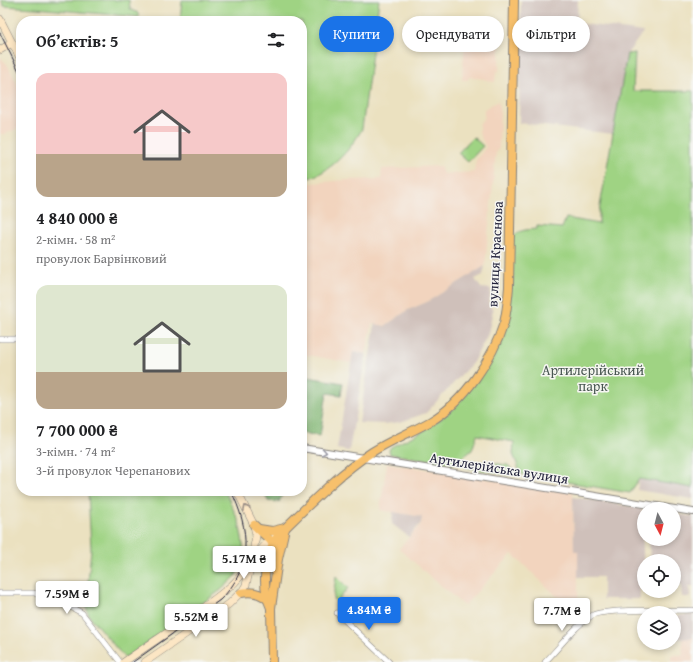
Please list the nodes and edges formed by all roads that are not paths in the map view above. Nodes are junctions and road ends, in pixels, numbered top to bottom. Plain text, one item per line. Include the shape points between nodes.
1 (514, 0) edge
2 (0, 19) edge
3 (12, 43) junction
4 (0, 50) edge
5 (16, 51) edge
6 (0, 339) edge
7 (16, 339) edge
8 (307, 449) edge
9 (363, 459) junction
10 (240, 496) edge
11 (693, 512) edge
12 (255, 526) junction
13 (286, 528) junction
14 (271, 542) junction
15 (278, 559) junction
16 (251, 562) junction
17 (231, 586) junction
18 (0, 593) edge
19 (241, 593) junction
20 (267, 599) junction
21 (271, 608) junction
22 (693, 610) edge
23 (336, 613) dead end
24 (120, 662) edge
25 (124, 662) edge
26 (145, 662) edge
27 (272, 662) edge
28 (390, 662) edge
29 (545, 662) edge

1 - 9 main road, вулиця Краснова via 510,279 504,323 488,360 448,409 432,421 373,451
2 - 3 main road
3 - 4 main road
3 - 5 main road
6 - 7 street
8 -> 9 street, Артилерійська вулиця
9 - 11 street, Артилерійська вулиця
9 - 13 main road, вулиця Краснова via 348,469
12 -> 10 main road
12 - 13 main road via 272,531
12 - 14 main road
12 - 16 main road
13 - 14 main road, вулиця Краснова
13 - 15 main road
14 - 15 main road
14 - 16 main road
14 - 20 main road, вулиця Краснова via 266,562
15 - 21 main road
16 - 17 main road
16 - 19 main road via 246,585
17 - 19 main road via 239,588
17 - 25 main road
18 - 24 street via 34,593 65,604 82,614
19 - 20 main road via 257,592
19 - 26 main road
20 - 21 main road
21 - 27 main road
22 - 29 street via 600,612 580,625
23 - 28 street

